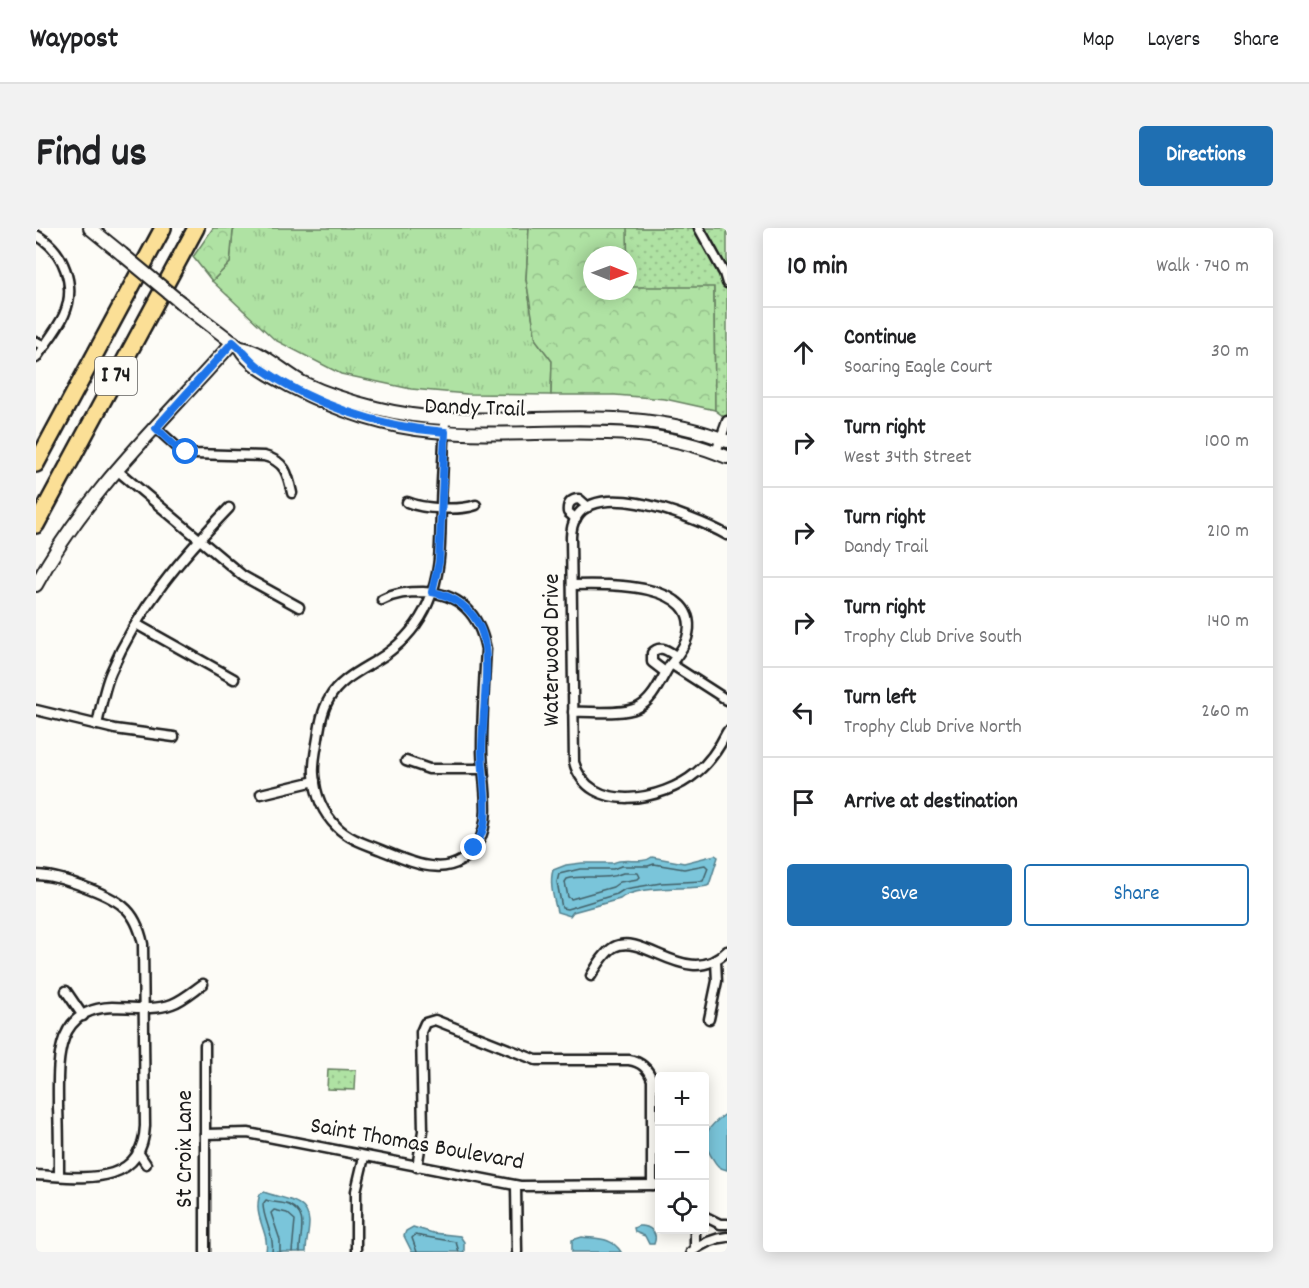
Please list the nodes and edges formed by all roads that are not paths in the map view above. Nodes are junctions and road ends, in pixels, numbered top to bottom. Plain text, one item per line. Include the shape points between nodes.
1 (90, 228) edge
2 (163, 228) edge
3 (196, 228) edge
4 (699, 228) edge
5 (36, 235) edge
6 (727, 283) edge
7 (40, 344) edge
8 (236, 345) junction
9 (36, 358) edge
10 (727, 421) edge
11 (445, 426) junction
12 (156, 428) junction
13 (724, 440) edge
14 (721, 454) edge
15 (36, 464) edge
16 (118, 471) junction
17 (292, 493) dead end
18 (407, 502) dead end
19 (476, 505) dead end
20 (441, 507) junction
21 (229, 508) dead end
22 (36, 525) edge
23 (727, 535) edge
24 (198, 540) junction
25 (36, 585) edge
26 (572, 585) junction
27 (432, 592) junction
28 (382, 600) dead end
29 (299, 607) dead end
30 (136, 624) junction
31 (673, 660) junction
32 (666, 672) junction
33 (234, 680) dead end
34 (727, 700) edge
35 (36, 710) edge
36 (573, 712) junction
37 (97, 725) junction
38 (727, 732) edge
39 (174, 737) dead end
40 (406, 761) dead end
41 (483, 770) junction
42 (315, 781) junction
43 (261, 795) dead end
44 (36, 874) edge
45 (727, 951) edge
46 (716, 961) junction
47 (591, 976) dead end
48 (203, 984) dead end
49 (66, 991) dead end
50 (144, 1007) junction
51 (83, 1016) junction
52 (709, 1019) dead end
53 (205, 1045) dead end
54 (205, 1134) junction
55 (138, 1152) junction
56 (364, 1157) junction
57 (146, 1164) dead end
58 (417, 1167) junction
59 (36, 1175) edge
60 (59, 1176) junction
61 (656, 1180) edge
62 (655, 1185) edge
63 (516, 1186) junction
64 (709, 1218) edge
65 (724, 1224) edge
66 (695, 1234) edge
67 (724, 1238) edge
68 (693, 1250) edge
69 (205, 1252) edge
70 (356, 1252) edge
71 (517, 1252) edge

1 - 8 main road, Dandy Trail, bridge
2 - 15 highway, I 74
3 - 22 highway, I 74
4 - 6 street
5 - 7 street via 58,254 69,286 64,316
7 - 9 street
8 - 11 main road, Dandy Trail via 340,398
8 - 12 main road
10 - 13 street
11 - 13 main road, Dandy Trail via 632,418 677,425
11 - 14 main road, Dandy Trail via 638,433
11 - 20 street
12 - 16 main road
12 - 17 street via 177,447 193,454 275,459 288,473
13 - 14 street
16 - 24 street
16 - 25 main road via 73,524
18 - 20 street
19 - 20 street
20 - 27 street via 439,562
21 - 24 street
23 - 26 street, Waterwood Drive via 698,520 655,506 607,501 582,513 571,533
24 - 29 street via 243,576
24 - 30 street via 166,578
26 - 31 street via 632,586 675,601 686,614 689,627 685,644
26 - 36 street, Waterwood Drive
27 - 28 street via 403,592
27 - 41 street via 464,606 484,638
27 - 42 street via 418,621 399,643 346,679 330,697 321,720
30 - 33 street
30 - 37 street via 110,675
31 - 32 street
31 - 32 street via 662,648 653,651 652,662
31 - 34 street
32 - 36 street via 639,708
35 - 37 street
36 - 38 street, Waterwood Drive via 574,762 580,778 587,786 613,797 643,796 679,785 713,756
37 - 39 street
40 - 41 street via 429,769
41 - 42 street via 485,820 478,843 455,863 438,867 424,866 343,832 325,810
42 - 43 street
44 - 50 street via 61,878 112,898 126,909 137,923 142,940
45 - 46 street
46 - 47 street via 680,962 627,944 609,951
46 - 52 street via 717,981
48 - 50 street via 174,1003
49 - 51 street
50 - 51 street via 106,1008
50 - 55 street via 144,1132
51 - 60 street via 65,1035 58,1059
53 - 54 street, St Croix Lane
54 - 56 street, Saint Thomas Boulevard via 248,1133
54 - 69 street, St Croix Lane
55 - 57 street
55 - 60 street via 125,1167 106,1176
56 - 58 street, Saint Thomas Boulevard
56 - 70 street via 356,1191
58 - 61 street via 423,1131 421,1032 427,1022 438,1020 536,1060 633,1060 646,1068 652,1084
58 - 63 street, Saint Thomas Boulevard
59 - 60 street
62 - 63 street, Saint Thomas Boulevard
63 - 71 street
64 - 65 street
65 - 67 street
66 - 68 street
67 - 68 street

